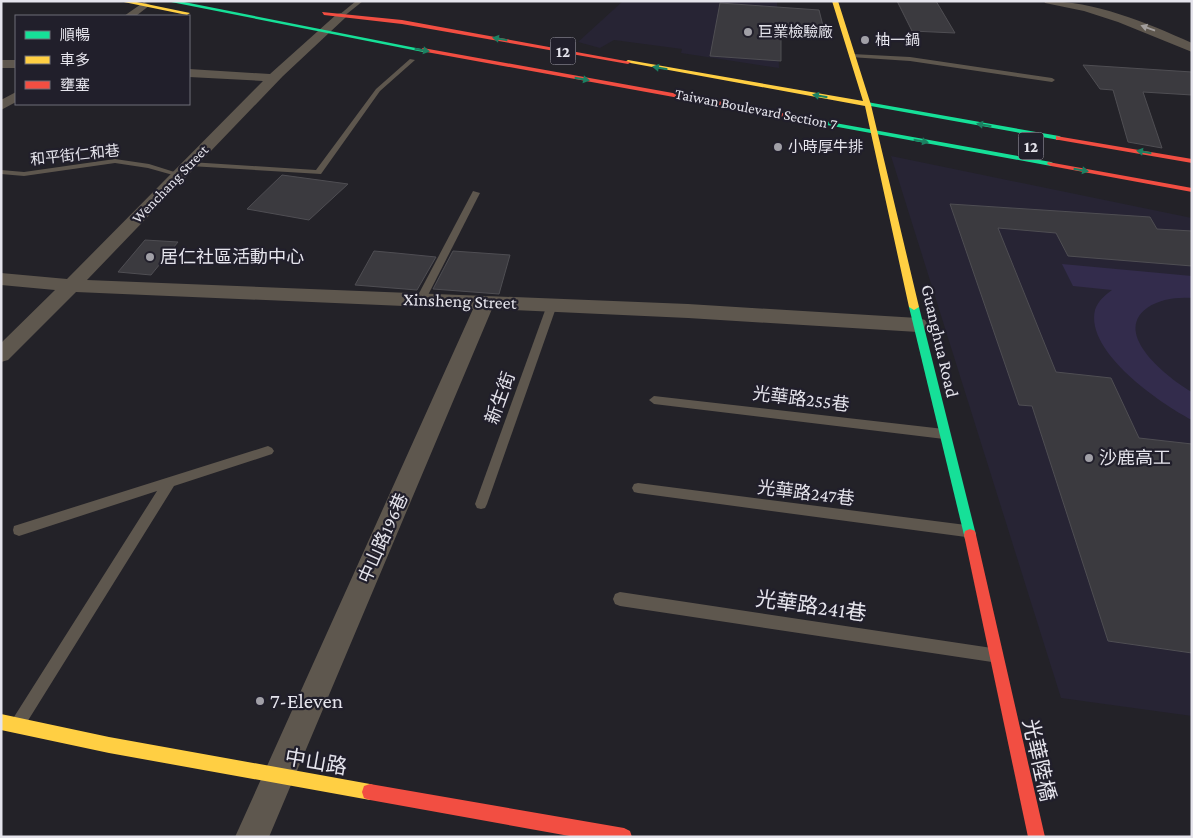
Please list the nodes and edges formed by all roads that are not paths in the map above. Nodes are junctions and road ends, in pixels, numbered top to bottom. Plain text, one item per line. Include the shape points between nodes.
1 (122, 1) edge
2 (169, 1) edge
3 (213, 1) edge
4 (360, 1) edge
5 (835, 1) edge
6 (1049, 1) edge
7 (144, 5) junction
8 (314, 11) dead end
9 (130, 15) edge
10 (329, 26) junction
11 (351, 48) dead end
12 (1192, 48) edge
13 (494, 50) dead end
14 (852, 56) junction
15 (394, 57) dead end
16 (416, 61) joint
17 (1, 64) edge
18 (15, 64) edge
19 (190, 73) edge
20 (274, 78) junction
21 (1052, 80) dead end
22 (15, 97) edge
23 (868, 105) junction
24 (1, 106) edge
25 (906, 111) junction
26 (871, 118) junction
27 (874, 132) junction
28 (1192, 160) edge
29 (185, 170) junction
30 (1, 172) edge
31 (1192, 190) edge
32 (476, 193) dead end
33 (1, 279) edge
34 (72, 286) junction
35 (421, 299) junction
36 (486, 302) junction
37 (552, 305) junction
38 (918, 325) junction
39 (1, 355) edge
40 (654, 400) dead end
41 (944, 434) junction
42 (268, 451) dead end
43 (169, 483) junction
44 (638, 488) dead end
45 (481, 504) dead end
46 (19, 530) dead end
47 (969, 532) junction
48 (620, 599) dead end
49 (996, 655) junction
50 (1004, 691) joint
51 (1, 722) edge
52 (17, 725) junction
53 (279, 775) junction
54 (252, 837) edge
55 (624, 837) edge
56 (1037, 837) edge

1 - 7 main road, Taiwan Boulevard Section 7 / 12
2 - 10 main road, 12
3 - 10 main road, 12
4 - 10 lane
5 - 14 main road, Guanghua Road
12 -> 6 street via 1158,31 1111,14
7 - 9 street
7 - 10 main road, Taiwan Boulevard Section 7 / 12
8 - 10 main road, Taiwan Boulevard Section 7 / 12
10 - 11 main road, Taiwan Boulevard Section 7 / 12
10 - 13 main road, Taiwan Boulevard Section 7 / 12 via 388,31
10 - 20 street, Wenchang Street
23 -> 10 main road, Taiwan Boulevard Section 7 / 12 via 402,22
10 -> 27 main road, Taiwan Boulevard Section 7 / 12 via 374,41
14 - 21 lane via 910,59
14 - 23 main road, Guanghua Road
15 - 16 main road
16 - 29 lane, 和平街仁和巷 via 378,90 318,172
17 - 18 street
19 - 20 street
20 - 29 street, Wenchang Street
22 - 24 street
23 - 25 main road, Taiwan Boulevard Section 7 / 12
23 - 26 main road, Guanghua Road
25 - 26 main road, Taiwan Boulevard Section 7 / 12
28 -> 25 main road, Taiwan Boulevard Section 7 / 12
26 - 27 main road, Guanghua Road
27 -> 31 main road, Taiwan Boulevard Section 7 / 12
27 - 38 main road, Guanghua Road
29 - 30 lane, 和平街仁和巷 via 115,161 24,174
29 - 34 street, Wenchang Street
32 - 35 lane
33 - 34 street, Xinsheng Street
34 - 35 street, Xinsheng Street
34 - 39 street, Wenchang Street
35 - 36 street, Xinsheng Street
36 - 37 street, Xinsheng Street
36 - 53 street, 中山路196巷
37 - 38 street, Xinsheng Street
37 - 45 lane, 新生街
38 - 41 main road, Guanghua Road
40 - 41 lane, 光華路255巷
41 - 47 main road, Guanghua Road
42 - 43 lane
43 - 46 lane
43 - 52 lane
44 - 47 lane, 光華路247巷
47 - 49 main road, Guanghua Road
48 - 49 lane, 光華路241巷
49 - 50 main road, Guanghua Road
50 - 56 main road, 光華陸橋
51 - 52 main road, 中山路
52 - 53 main road, 中山路
53 - 54 street, 中山路196巷
53 - 55 main road, 中山路

